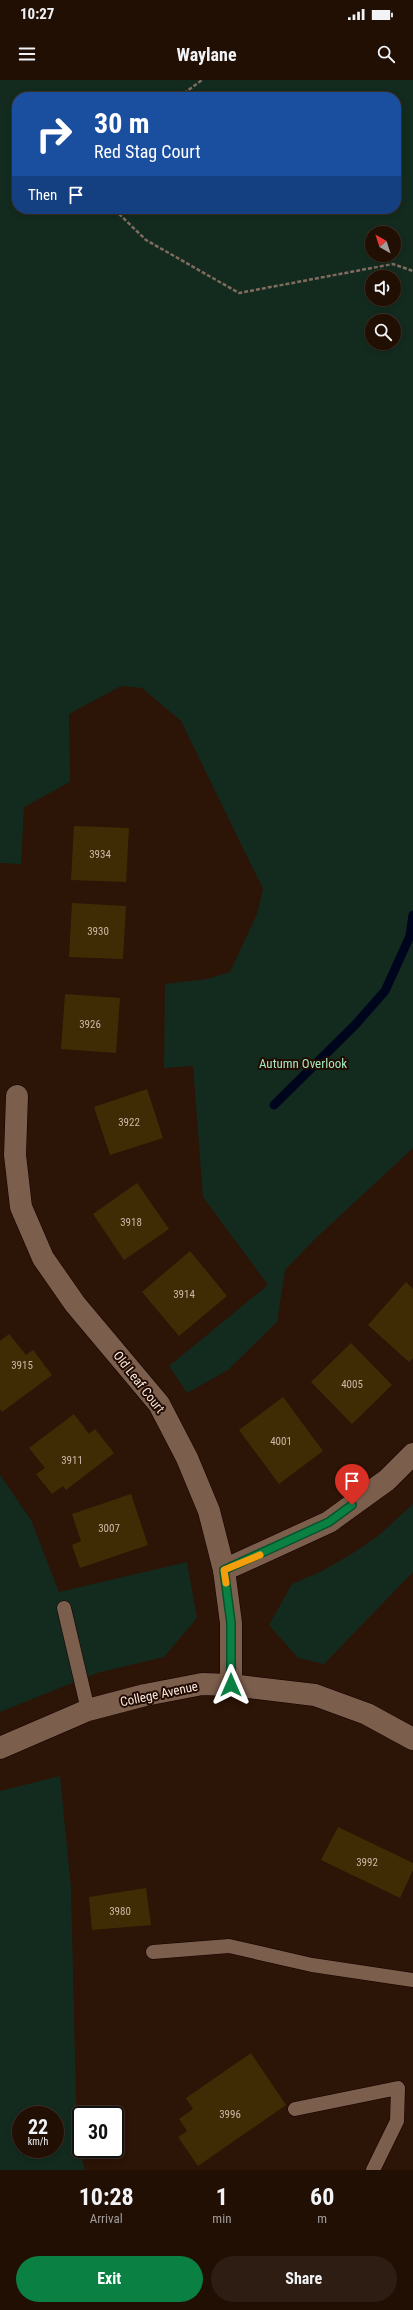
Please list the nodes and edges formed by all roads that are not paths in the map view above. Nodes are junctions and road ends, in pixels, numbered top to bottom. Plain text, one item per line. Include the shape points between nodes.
1 (17, 1096) dead end
2 (413, 1454) edge
3 (224, 1570) junction
4 (64, 1608) dead end
5 (231, 1685) junction
6 (88, 1710) junction
7 (413, 1739) edge
8 (0, 1748) edge
9 (153, 1952) dead end
10 (413, 1980) edge
11 (295, 2109) dead end
12 (373, 2170) edge

1 - 3 street, Old Leaf Court via 15,1155 21,1207 43,1258 75,1304 159,1404 187,1458 209,1511
2 - 3 street via 387,1480 329,1522
3 - 5 street, Old Leaf Court via 231,1623
4 - 6 lane
5 - 6 street, College Avenue via 202,1684
5 - 7 street, College Avenue via 315,1695 367,1714
6 - 8 street, College Avenue
9 - 10 lane via 229,1946 312,1965
11 - 12 lane via 398,2088 397,2121

